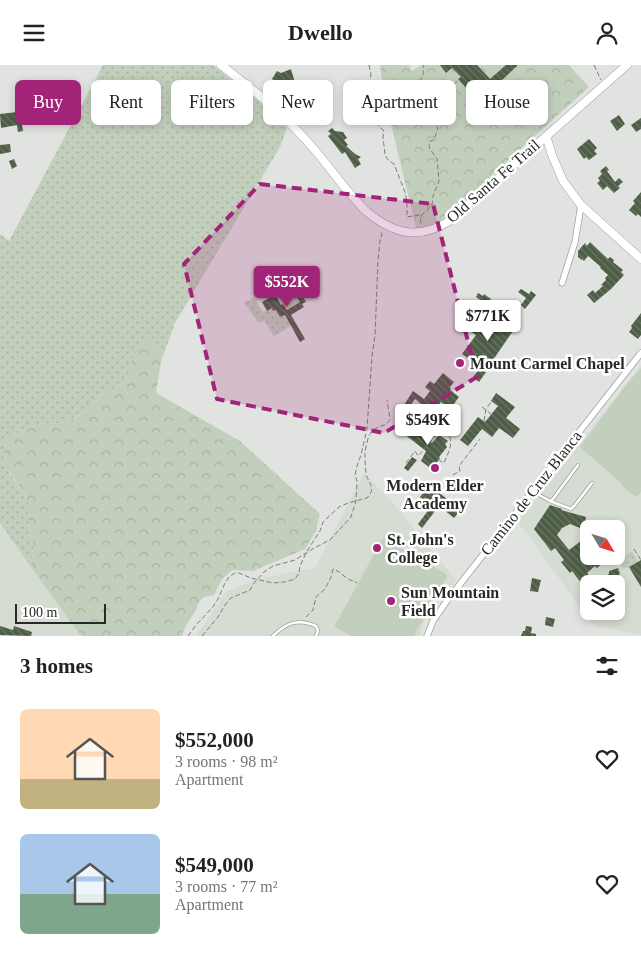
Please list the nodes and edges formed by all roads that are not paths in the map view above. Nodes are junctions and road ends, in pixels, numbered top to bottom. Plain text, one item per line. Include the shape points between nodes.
1 (221, 65) edge
2 (626, 65) edge
3 (546, 136) junction
4 (580, 205) junction
5 (641, 259) edge
6 (562, 283) dead end
7 (641, 353) edge
8 (578, 465) dead end
9 (592, 483) dead end
10 (533, 491) junction
11 (550, 501) junction
12 (273, 636) edge
13 (316, 636) edge
14 (427, 636) edge

1 - 3 street, Old Santa Fe Trail via 268,102 306,139 367,212 382,224 411,233 437,228 451,220
2 - 3 street, Old Santa Fe Trail
3 - 4 street via 564,181
4 - 5 street
4 - 6 street via 575,242
7 - 10 street, Camino de Cruz Blanca
8 - 11 lane
9 - 11 lane via 570,509
10 - 11 lane
10 - 14 street, Camino de Cruz Blanca via 438,612
12 - 13 lane via 292,623 304,622 316,626

